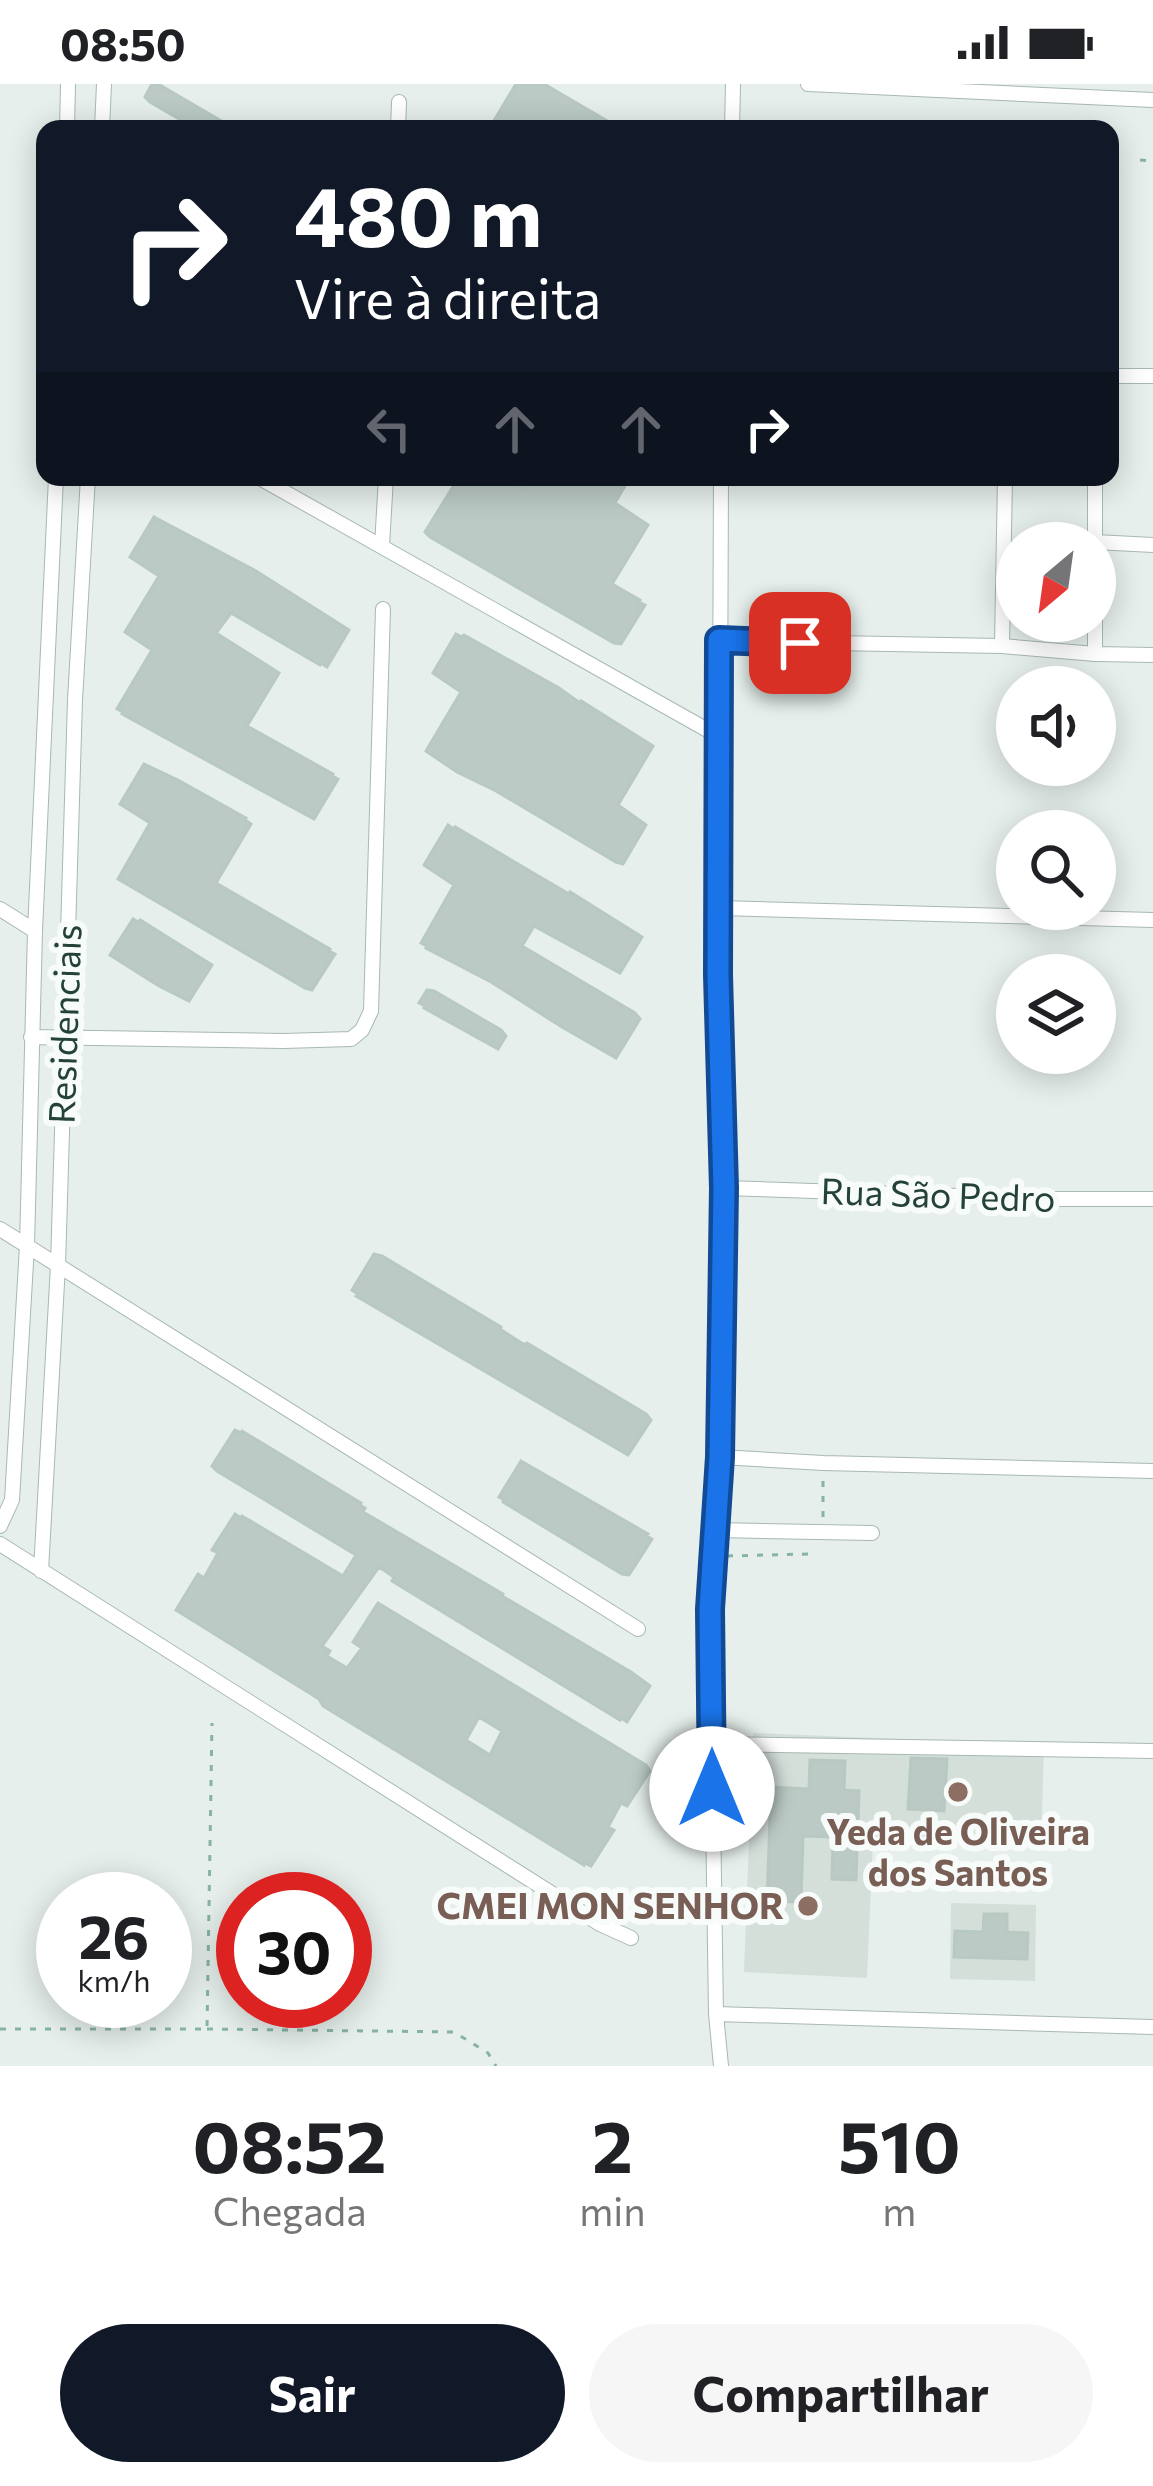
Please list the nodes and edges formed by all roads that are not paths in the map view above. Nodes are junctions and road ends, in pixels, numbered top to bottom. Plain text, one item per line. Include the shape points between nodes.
1 (68, 84) edge
2 (104, 84) edge
3 (734, 84) edge
4 (808, 84) edge
5 (1153, 100) edge
6 (399, 102) dead end
7 (67, 120) edge
8 (102, 120) edge
9 (398, 120) edge
10 (732, 120) edge
11 (1119, 376) edge
12 (1153, 376) edge
13 (56, 486) edge
14 (87, 486) edge
15 (274, 486) edge
16 (385, 486) edge
17 (721, 486) edge
18 (1005, 486) edge
19 (1095, 486) edge
20 (1095, 522) edge
21 (1116, 544) edge
22 (1153, 545) edge
23 (382, 546) junction
24 (383, 609) dead end
25 (719, 640) junction
26 (1095, 642) edge
27 (1002, 646) junction
28 (1095, 654) junction
29 (1153, 655) edge
30 (45, 699) junction
31 (75, 700) junction
32 (718, 736) junction
33 (719, 908) junction
34 (0, 909) edge
35 (1153, 920) edge
36 (34, 931) junction
37 (31, 1036) junction
38 (64, 1038) junction
39 (724, 1188) junction
40 (1153, 1199) edge
41 (0, 1229) edge
42 (27, 1246) junction
43 (58, 1265) junction
44 (720, 1457) junction
45 (1153, 1471) edge
46 (0, 1526) edge
47 (716, 1530) junction
48 (872, 1533) dead end
49 (0, 1544) edge
50 (41, 1571) junction
51 (638, 1630) dead end
52 (711, 1744) junction
53 (1153, 1751) edge
54 (631, 1938) dead end
55 (716, 2014) junction
56 (1153, 2027) edge
57 (721, 2066) edge

1 - 7 street
2 - 8 street
3 - 10 street
4 - 5 street
6 - 9 street
11 - 12 street
13 - 30 street, Residenciais
14 - 31 street, Residenciais
15 - 23 street
16 - 23 street
17 - 25 street
18 - 27 street
19 - 20 street
21 - 22 street
23 - 32 street
24 - 38 street via 370,1011 362,1030 351,1039 283,1041
25 - 27 street
25 - 32 street
26 - 28 street
27 - 28 street
28 - 29 street
30 - 31 street
30 - 36 street, Residenciais
31 - 38 street, Residenciais
32 - 33 street
33 - 35 street
33 - 39 street
34 - 36 street
36 - 37 street, Residenciais
37 - 38 street
37 - 42 street, Residenciais
38 - 43 street, Residenciais
39 - 40 street, Rua São Pedro
39 - 44 street
41 - 42 street
42 - 43 street
42 - 46 street, Residenciais via 11,1500
43 - 50 street, Residenciais
43 - 51 street
44 - 45 street
44 - 47 street
47 - 48 street
47 - 52 street
49 - 50 street
50 - 54 street
52 - 53 street
52 - 55 street
55 - 56 street
55 - 57 street

